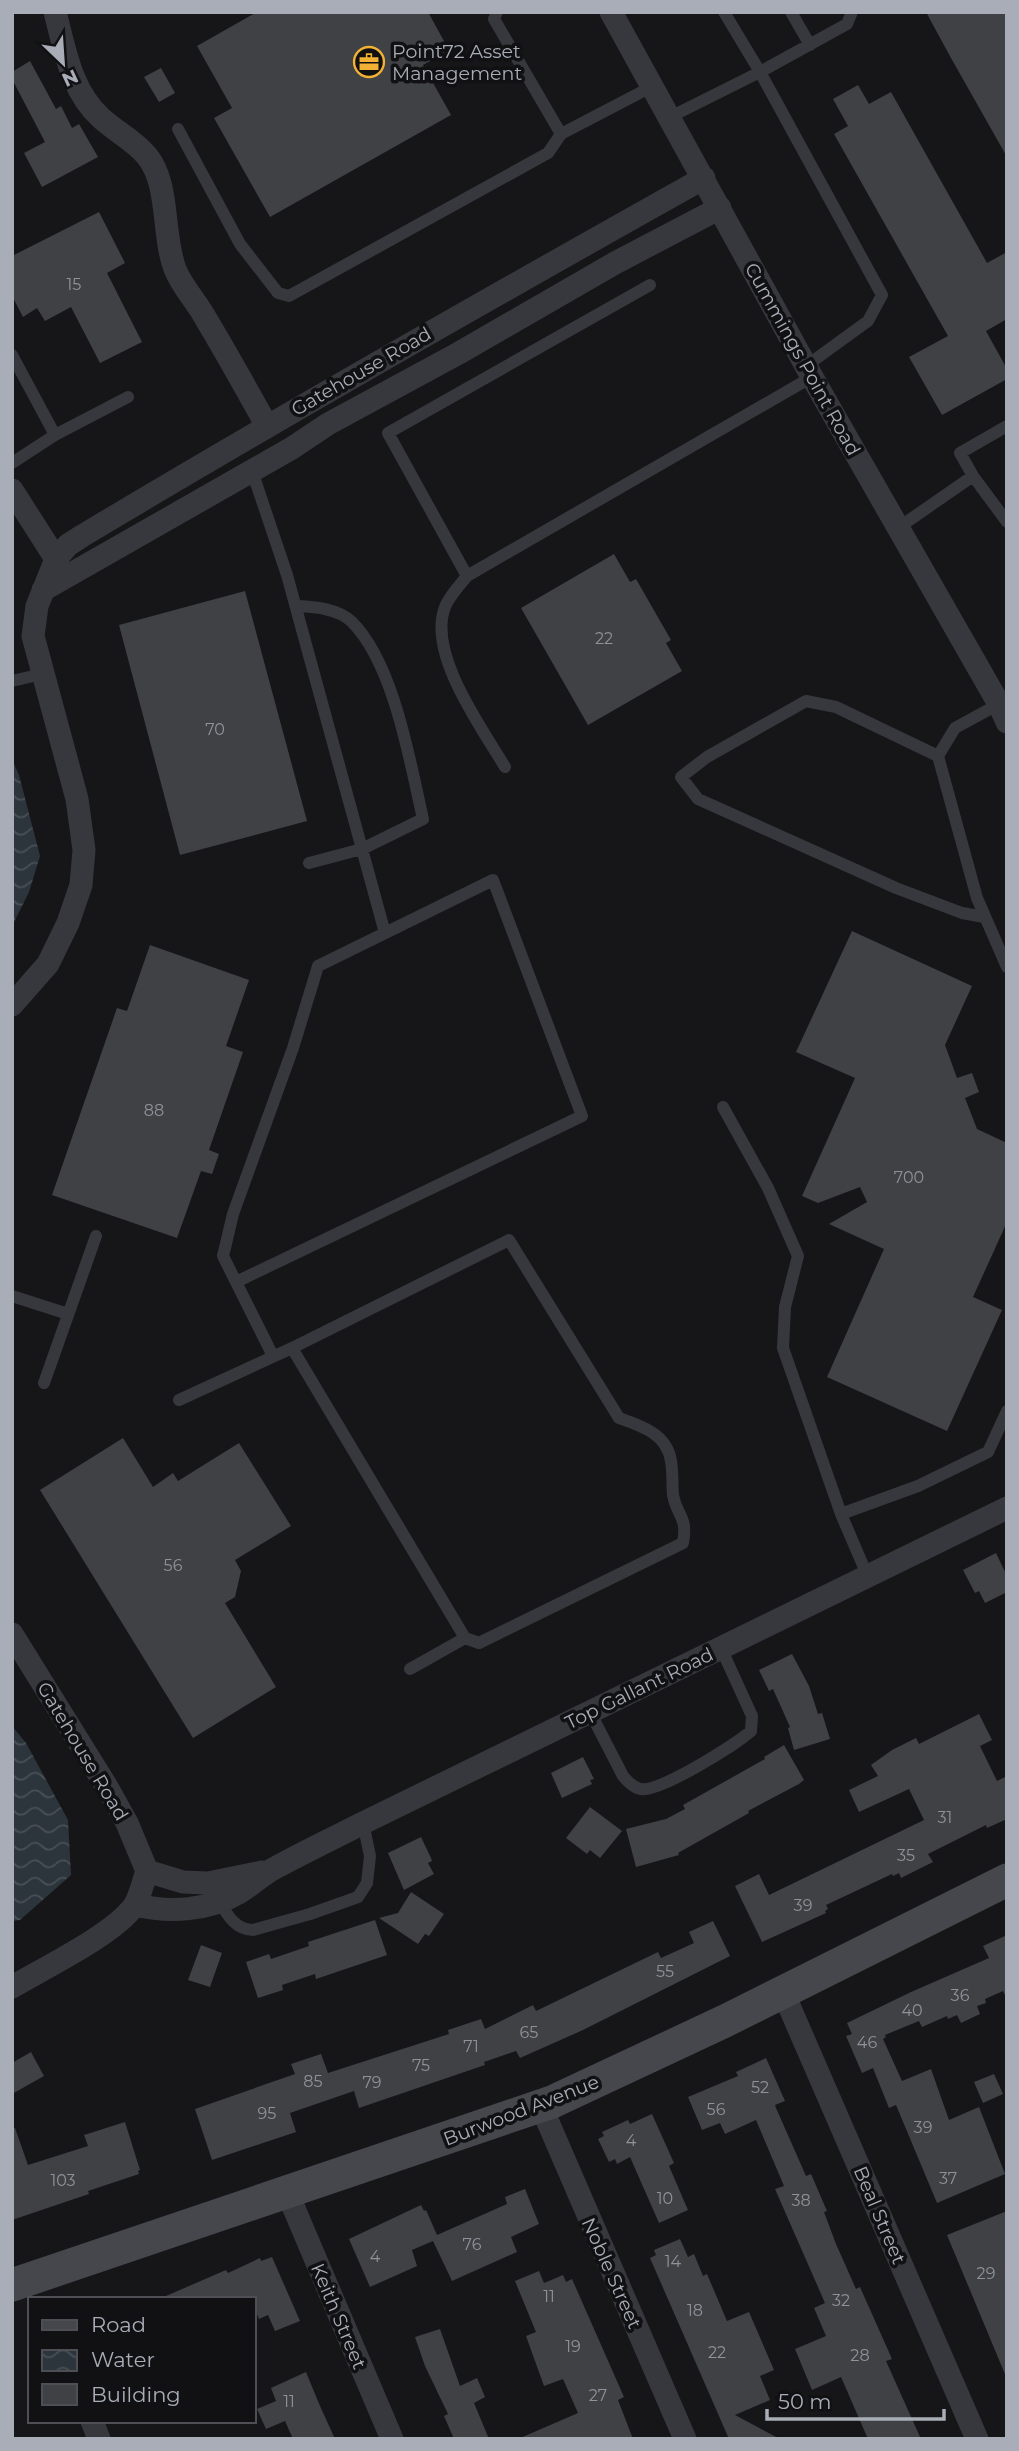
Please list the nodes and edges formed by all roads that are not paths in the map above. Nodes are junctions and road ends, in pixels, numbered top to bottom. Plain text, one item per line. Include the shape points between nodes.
1 (55, 12) edge
2 (497, 12) edge
3 (611, 12) edge
4 (724, 12) edge
5 (791, 12) edge
6 (852, 12) edge
7 (810, 45) junction
8 (760, 72) junction
9 (653, 86) junction
10 (670, 117) junction
11 (178, 129) dead end
12 (561, 134) junction
13 (704, 178) junction
14 (720, 208) junction
15 (650, 285) dead end
16 (12, 355) edge
17 (809, 372) junction
18 (128, 397) dead end
19 (267, 426) junction
20 (1007, 426) edge
21 (55, 435) junction
22 (12, 463) edge
23 (252, 471) junction
24 (973, 476) junction
25 (12, 490) edge
26 (1007, 522) edge
27 (898, 527) junction
28 (56, 559) junction
29 (467, 576) junction
30 (43, 590) junction
31 (296, 606) junction
32 (41, 674) junction
33 (12, 681) edge
34 (1004, 707) edge
35 (938, 756) junction
36 (505, 767) dead end
37 (362, 849) junction
38 (309, 863) dead end
39 (984, 917) junction
40 (385, 933) junction
41 (1007, 967) edge
42 (12, 1005) edge
43 (723, 1107) dead end
44 (96, 1236) dead end
45 (236, 1282) junction
46 (12, 1296) edge
47 (68, 1314) junction
48 (292, 1348) junction
49 (273, 1356) junction
50 (44, 1383) dead end
51 (179, 1401) dead end
52 (1007, 1411) edge
53 (841, 1514) junction
54 (1004, 1516) edge
55 (868, 1577) junction
56 (12, 1634) edge
57 (465, 1638) junction
58 (721, 1648) junction
59 (410, 1669) dead end
60 (590, 1713) junction
61 (363, 1823) junction
62 (272, 1869) junction
63 (147, 1871) junction
64 (1007, 1880) edge
65 (220, 1902) junction
66 (135, 1905) junction
67 (12, 1987) edge
68 (783, 1992) junction
69 (541, 2106) junction
70 (287, 2192) junction
71 (27, 2287) edge
72 (393, 2439) edge
73 (685, 2439) edge
74 (978, 2439) edge

1 - 19 street via 82,95 101,118 147,156 164,201 167,240 176,272
2 - 12 lane via 495,19
3 - 9 street, Cummings Point Road
4 - 8 lane
5 - 7 lane
6 - 7 lane via 847,24
7 - 8 lane
8 - 10 lane
8 - 17 lane via 882,295 868,321
9 - 10 street, Cummings Point Road
9 - 12 lane
10 - 13 street, Cummings Point Road
11 - 12 lane via 240,244 278,293 289,296 548,153
13 - 14 street, Cummings Point Road
13 - 19 street, Gatehouse Road
14 - 17 street, Cummings Point Road
14 - 23 street, Gatehouse Road via 328,424
15 - 29 lane via 388,433
16 - 21 lane
17 - 27 street, Cummings Point Road
17 - 29 lane
18 - 21 lane
19 - 28 street, Gatehouse Road via 82,536
20 - 24 lane via 960,453
21 - 22 lane
23 - 30 street, Gatehouse Road
23 - 31 lane
24 - 26 lane
24 - 27 lane
25 - 28 street
27 - 34 street, Cummings Point Road
28 - 30 street, Gatehouse Road
29 - 36 lane via 445,606 446,655 453,680
30 - 32 street, Gatehouse Road via 33,636
31 - 37 lane
31 - 37 lane via 325,608 351,620 379,660 402,726 423,819
32 - 33 lane
32 - 42 street, Gatehouse Road via 77,799 84,850 81,885 48,964
34 - 35 lane via 956,728
35 - 39 lane
35 - 39 lane via 836,707 806,701 707,757 681,777 698,799 896,888
37 - 38 lane
37 - 40 lane
39 - 41 lane
40 - 45 lane via 318,966 233,1214 223,1256
40 - 45 lane via 493,880 582,1116
43 - 53 lane via 768,1188 798,1256 786,1307 783,1348
44 - 47 lane
45 - 49 lane
46 - 47 lane
47 - 50 lane
48 - 49 lane
48 - 57 lane
48 - 57 lane via 509,1240 619,1418 663,1440 671,1459 674,1497 686,1527 682,1543 479,1643
49 - 51 lane
52 - 53 lane via 988,1452 918,1486
53 - 55 lane
54 - 55 street, Top Gallant Road
55 - 58 street, Top Gallant Road
56 - 63 street, Gatehouse Road via 107,1787
57 - 59 lane
58 - 60 street, Top Gallant Road
58 - 60 lane via 752,1716 751,1731 663,1786 639,1789 630,1784
60 - 61 street, Top Gallant Road
61 - 62 street, Top Gallant Road
61 - 65 lane via 370,1856 367,1883 358,1896 253,1930 243,1930
62 - 63 street, Top Gallant Road via 208,1883 183,1882
62 - 65 street, Top Gallant Road
63 - 66 street
64 - 68 street, Burwood Avenue
65 - 66 street, Top Gallant Road via 155,1910
66 - 67 street via 88,1942
68 - 69 street, Burwood Avenue
68 - 74 street, Beal Street
69 - 70 street, Burwood Avenue
69 - 73 street, Noble Street
70 - 71 street, Burwood Avenue
70 - 72 street, Keith Street

